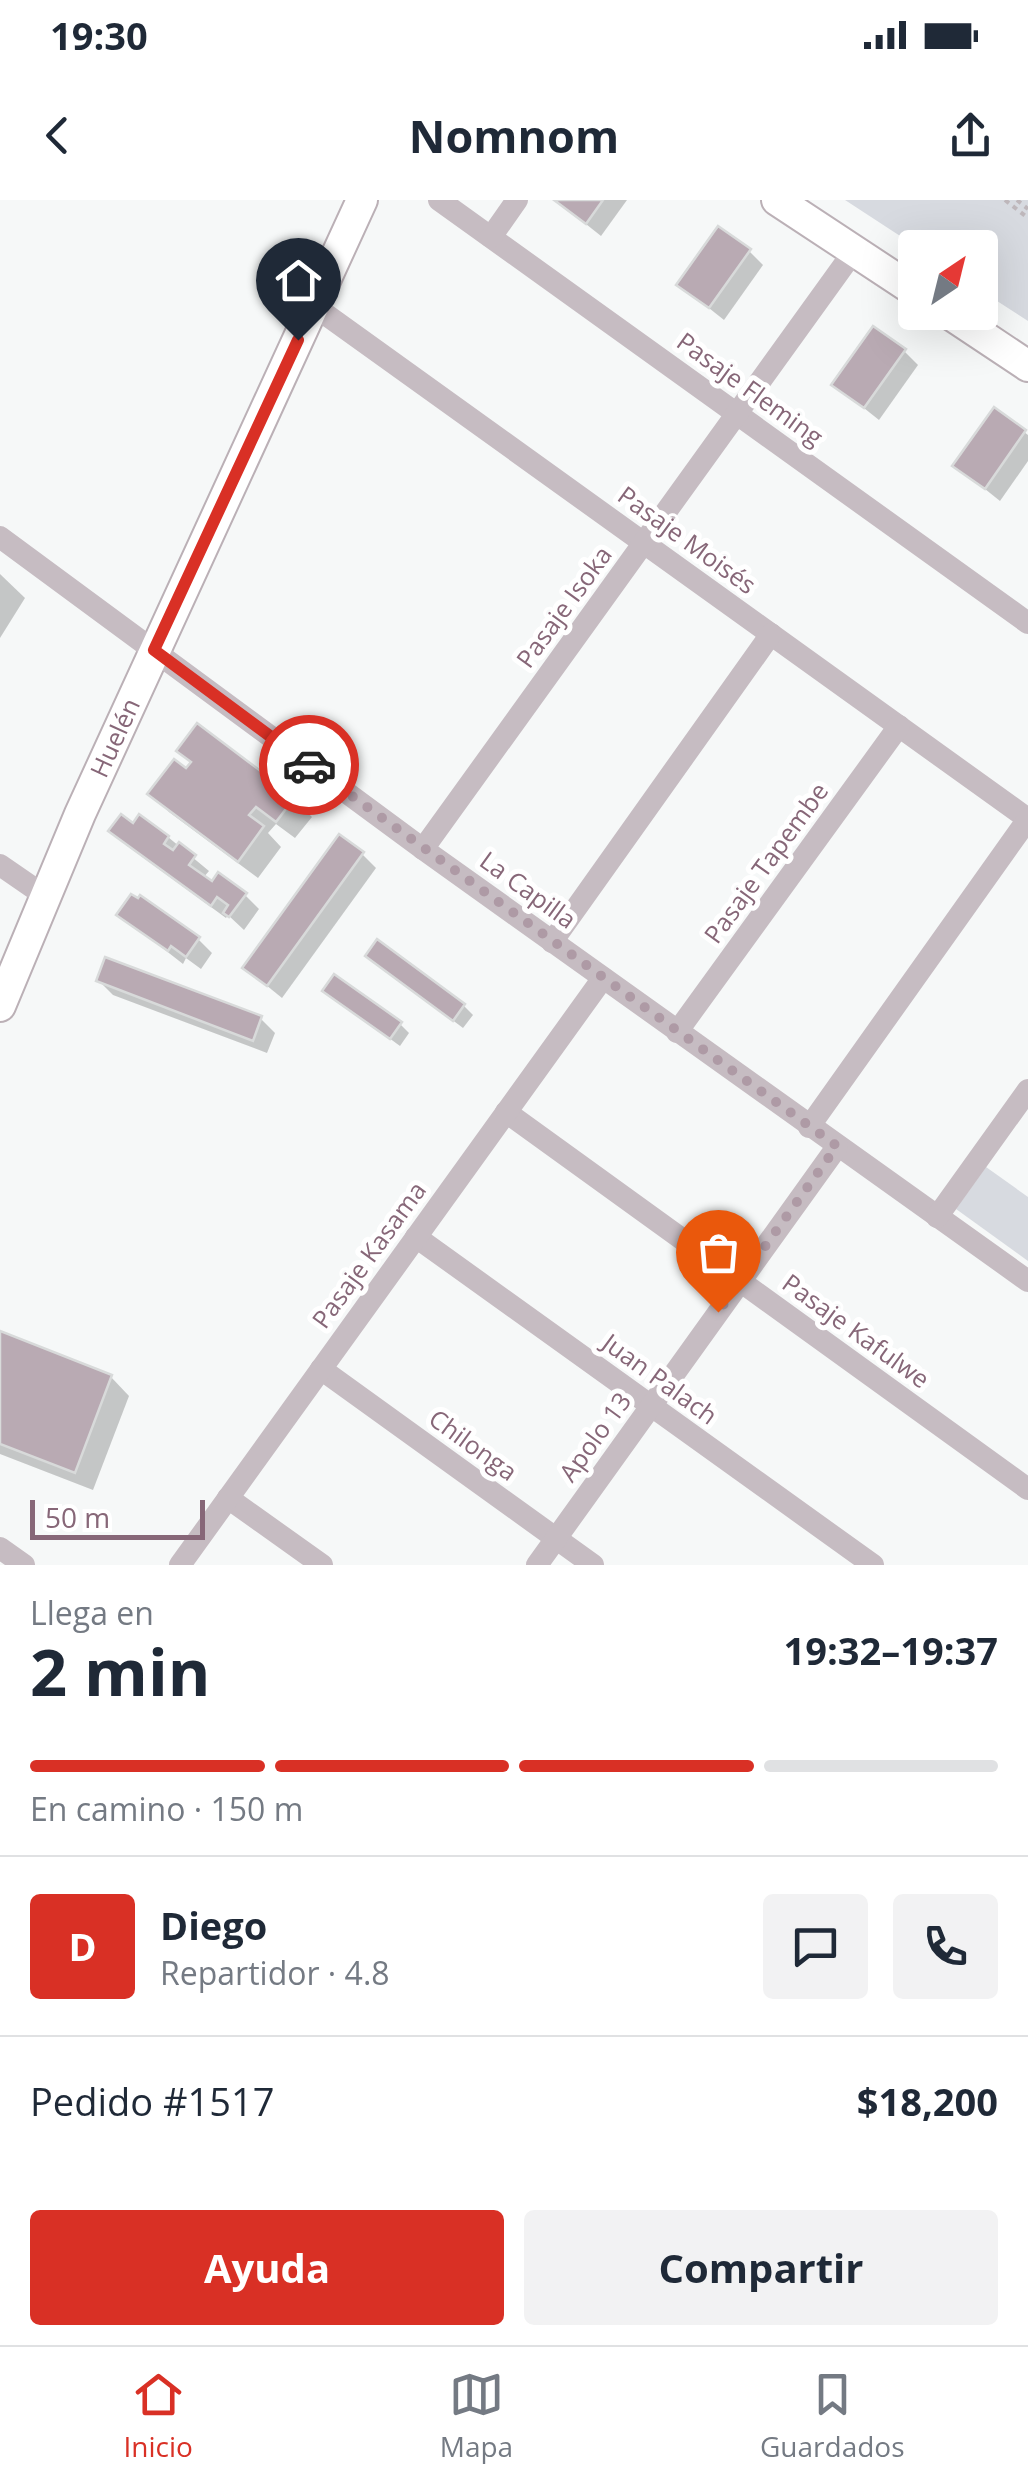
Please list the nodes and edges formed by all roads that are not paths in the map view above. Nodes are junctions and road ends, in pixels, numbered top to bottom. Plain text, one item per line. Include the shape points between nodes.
1 (362, 200) edge
2 (439, 200) edge
3 (518, 200) edge
4 (777, 200) edge
5 (491, 237) junction
6 (854, 250) junction
7 (898, 280) edge
8 (314, 306) junction
9 (975, 330) edge
10 (1028, 366) edge
11 (737, 414) junction
12 (0, 537) edge
13 (644, 543) junction
14 (1028, 623) edge
15 (771, 634) junction
16 (154, 650) junction
17 (900, 726) junction
18 (1028, 819) edge
19 (424, 849) junction
20 (0, 866) edge
21 (44, 896) junction
22 (552, 942) junction
23 (603, 978) junction
24 (0, 1006) edge
25 (677, 1032) junction
26 (1028, 1090) edge
27 (506, 1112) junction
28 (809, 1127) junction
29 (837, 1146) junction
30 (937, 1217) junction
31 (416, 1237) junction
32 (741, 1281) junction
33 (1028, 1281) edge
34 (321, 1369) junction
35 (651, 1406) junction
36 (1028, 1488) edge
37 (228, 1498) junction
38 (556, 1539) junction
39 (0, 1548) edge
40 (24, 1565) edge
41 (180, 1565) edge
42 (322, 1565) edge
43 (537, 1565) edge
44 (593, 1565) edge
45 (872, 1565) edge

1 - 8 main road, Huelén
2 - 5 street, Pasaje Fleming
3 - 5 street
4 - 6 main road
5 - 11 street, Pasaje Fleming
6 - 7 main road
6 - 11 street, Pasaje Isoka
8 - 13 street, Pasaje Moisés
8 - 16 main road, Huelén
9 - 10 main road
11 - 13 street, Pasaje Isoka
11 - 14 street, Pasaje Fleming
12 - 16 street, La Capilla
13 - 15 street, Pasaje Moisés
13 - 19 street, Pasaje Isoka
15 - 17 street, Pasaje Moisés
15 - 22 street
16 - 19 street, La Capilla
16 - 21 main road, Huelén
17 - 18 street, Pasaje Moisés
17 - 25 street, Pasaje Tapembe
18 - 28 street
19 - 22 street, La Capilla
20 - 21 street
21 - 24 main road, Huelén
22 - 23 street, La Capilla
23 - 25 street, La Capilla
23 - 27 street, Pasaje Kasama
25 - 28 street, La Capilla
26 - 30 street
27 - 31 street, Pasaje Kasama
27 - 32 street, Pasaje Kafulwe
28 - 29 street, La Capilla
29 - 30 street, La Capilla
29 - 32 street, Apolo 13
30 - 33 street, La Capilla
31 - 34 street, Pasaje Kasama
31 - 35 street, Juan Palach
32 - 35 street, Apolo 13
32 - 36 street, Pasaje Kafulwe
34 - 37 street, Pasaje Kasama
34 - 38 street, Chilonga
35 - 38 street, Apolo 13
35 - 45 street, Juan Palach
37 - 41 street, Pasaje Kasama
37 - 42 street
38 - 43 street, Apolo 13
38 - 44 street, Chilonga
39 - 40 street

